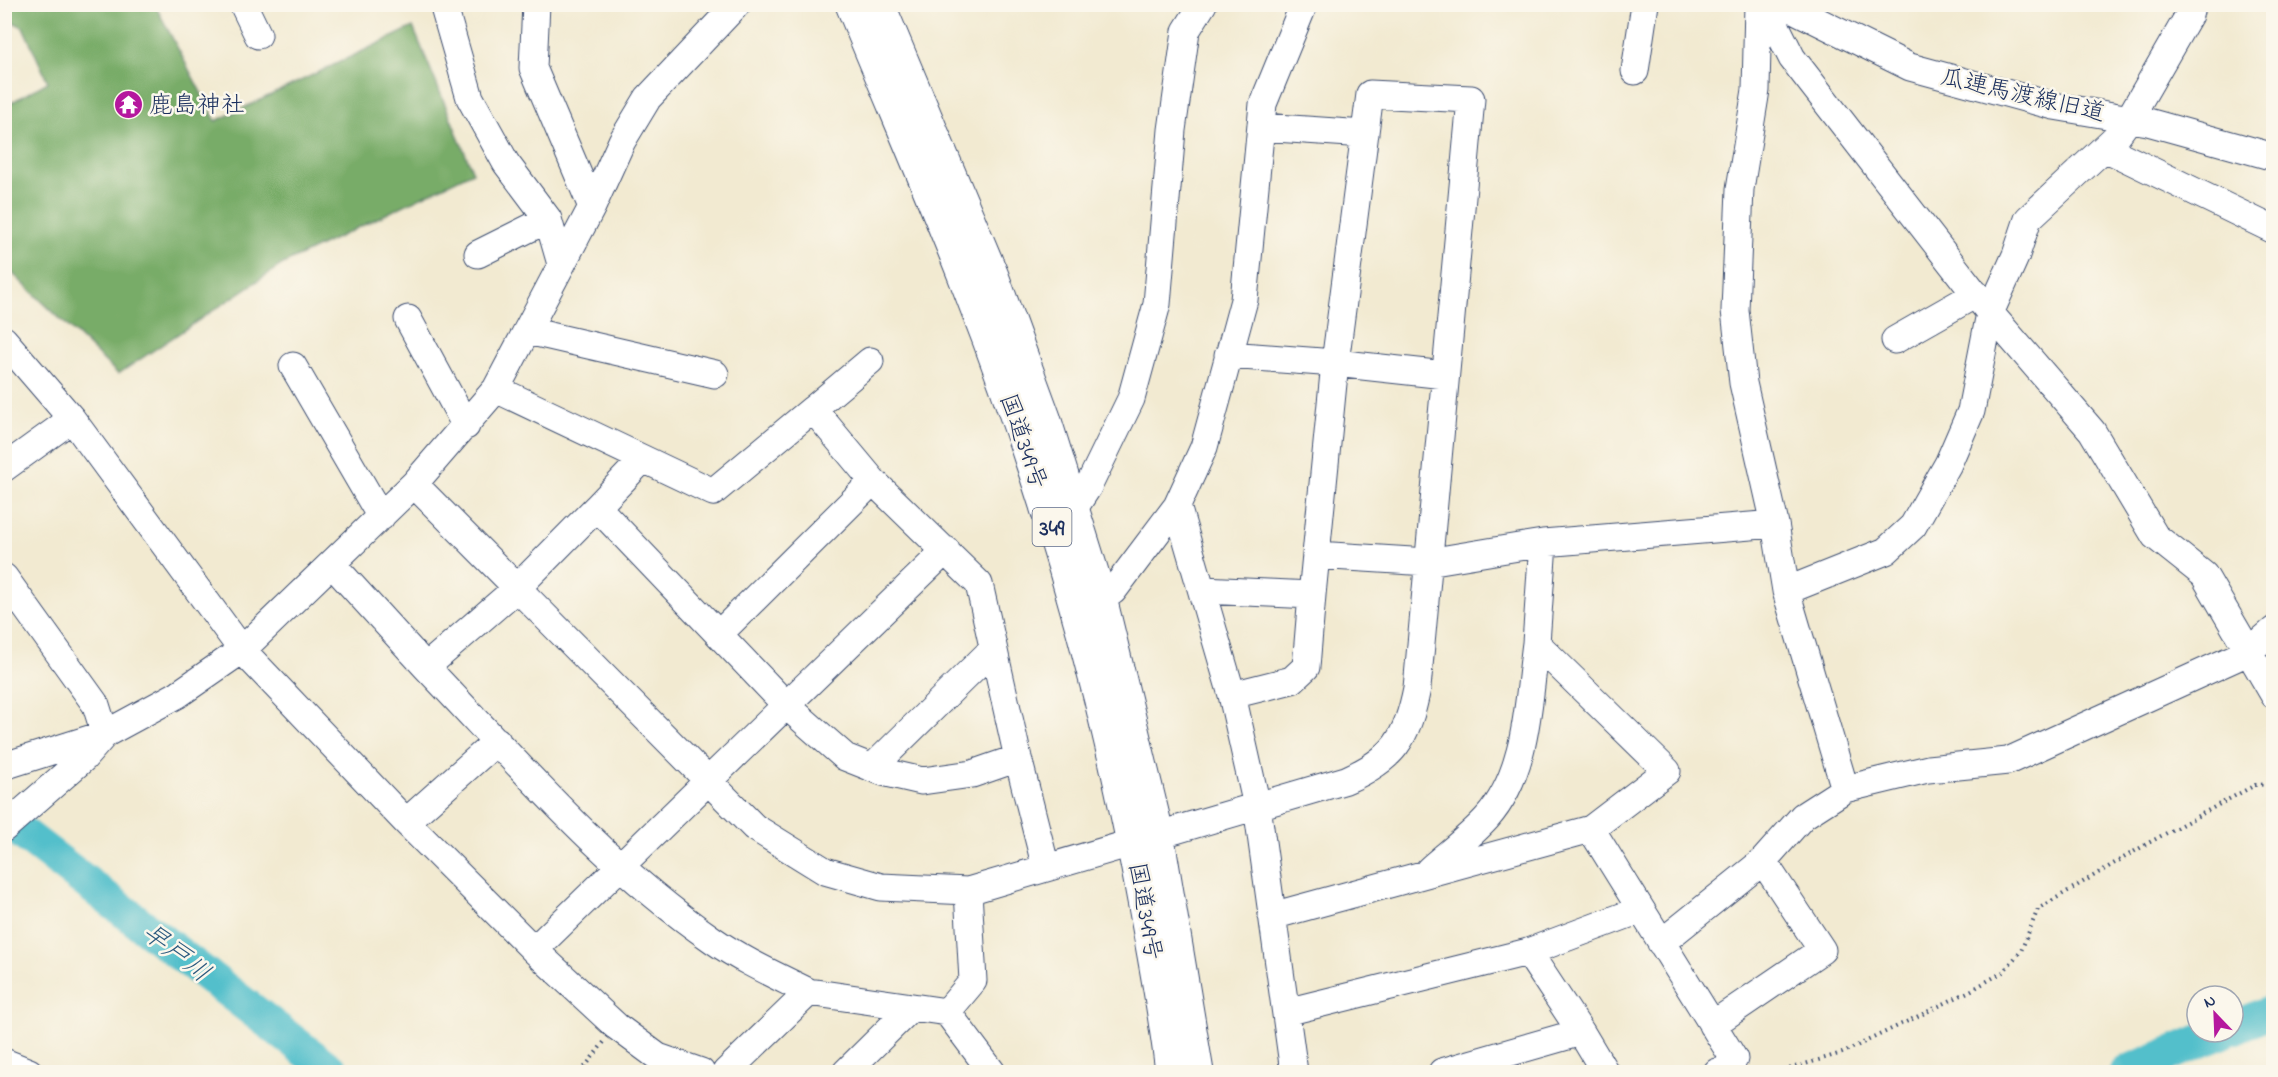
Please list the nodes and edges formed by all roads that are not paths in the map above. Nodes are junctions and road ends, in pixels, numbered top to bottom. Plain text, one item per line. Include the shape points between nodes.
1 (243, 4) edge
2 (443, 4) edge
3 (536, 4) edge
4 (737, 4) edge
5 (852, 4) edge
6 (878, 4) edge
7 (1203, 4) edge
8 (1304, 4) edge
9 (1645, 4) edge
10 (1758, 4) edge
11 (1765, 4) edge
12 (1783, 4) edge
13 (2192, 4) edge
14 (258, 35) dead end
15 (1635, 70) dead end
16 (2129, 119) junction
17 (1261, 127) junction
18 (1365, 134) junction
19 (2105, 148) junction
20 (2274, 157) edge
21 (592, 207) junction
22 (548, 219) junction
23 (2274, 231) edge
24 (478, 254) dead end
25 (561, 264) junction
26 (1983, 304) junction
27 (408, 319) dead end
28 (528, 331) junction
29 (1895, 339) dead end
30 (5, 340) edge
31 (1228, 355) junction
32 (870, 361) dead end
33 (1335, 363) junction
34 (293, 366) dead end
35 (715, 374) dead end
36 (1445, 375) junction
37 (496, 389) junction
38 (813, 409) junction
39 (72, 419) junction
40 (466, 426) junction
41 (643, 459) junction
42 (4, 468) edge
43 (873, 481) junction
44 (414, 484) junction
45 (1178, 506) junction
46 (597, 507) junction
47 (1073, 510) junction
48 (381, 517) junction
49 (1775, 524) junction
50 (1543, 543) junction
51 (946, 550) junction
52 (1316, 555) junction
53 (1428, 562) junction
54 (332, 564) junction
55 (516, 588) junction
56 (1202, 590) junction
57 (1786, 591) junction
58 (9, 592) edge
59 (1312, 595) junction
60 (1100, 598) junction
61 (2274, 630) edge
62 (719, 634) junction
63 (1536, 643) junction
64 (993, 649) junction
65 (242, 651) junction
66 (2248, 652) junction
67 (426, 668) junction
68 (1232, 695) junction
69 (2274, 695) edge
70 (788, 706) junction
71 (105, 734) junction
72 (497, 741) junction
73 (1018, 758) junction
74 (4, 766) edge
75 (872, 768) junction
76 (709, 784) junction
77 (1845, 789) junction
78 (1257, 806) junction
79 (1487, 818) junction
80 (406, 822) junction
81 (4, 828) edge
82 (1591, 829) junction
83 (1145, 837) junction
84 (1509, 851) junction
85 (1763, 861) junction
86 (620, 868) junction
87 (1046, 868) junction
88 (1424, 874) junction
89 (968, 891) junction
90 (1640, 910) junction
91 (1272, 916) junction
92 (1661, 943) junction
93 (534, 950) junction
94 (1528, 952) junction
95 (809, 992) junction
96 (912, 1007) junction
97 (947, 1012) junction
98 (1286, 1012) junction
99 (1712, 1025) junction
100 (1581, 1032) junction
101 (4, 1062) edge
102 (29, 1072) edge
103 (701, 1072) edge
104 (726, 1072) edge
105 (846, 1072) edge
106 (992, 1072) edge
107 (1172, 1072) edge
108 (1197, 1072) edge
109 (1294, 1072) edge
110 (1442, 1072) edge
111 (1605, 1072) edge
112 (1717, 1072) edge

1 - 14 street
2 - 22 street via 470,98 506,164
3 - 21 street via 533,68
4 - 21 street via 648,98 622,141
5 - 83 highway, 国道349号 / 349 via 971,291 1020,427 1108,727
6 - 47 highway, 国道349号 / 349 via 992,276
7 - 47 street via 1186,31 1172,130 1157,304 1131,399
8 - 17 street via 1263,105
9 - 15 street
10 - 49 street via 1756,90 1740,189 1735,310 1743,382
11 - 26 street via 1792,58
12 - 16 street, 瓜連馬渡線旧道 via 1910,67 2054,105
13 - 16 street
16 - 19 street
16 - 20 street, 瓜連馬渡線旧道
17 - 18 street
17 - 31 street via 1244,300
18 - 33 street
18 - 36 street via 1370,94 1471,99
19 - 23 street
19 - 26 street via 2028,219 2016,255
21 - 25 street
22 - 24 street
22 - 25 street
25 - 28 street
26 - 29 street
26 - 57 street via 1971,411 1948,464 1913,526 1886,551
26 - 66 street via 2092,431 2155,536 2204,575
27 - 40 street
28 - 35 street
28 - 37 street
30 - 39 street
31 - 33 street
31 - 45 street via 1204,447
32 - 38 street
33 - 36 street
33 - 52 street
34 - 48 street
36 - 53 street
37 - 40 street
37 - 41 street
38 - 41 street via 713,492
38 - 43 street
39 - 42 street
39 - 65 street
40 - 44 street
41 - 46 street
43 - 51 street
43 - 62 street
44 - 48 street
44 - 55 street
45 - 56 street
45 - 60 street via 1113,591
46 - 55 street
46 - 62 street
47 - 60 highway, 国道349号 / 349
48 - 54 street
49 - 50 street
49 - 57 street
50 - 53 street
50 - 63 street
51 - 64 street via 978,584
51 - 70 street
52 - 53 street
52 - 59 street
53 - 78 street via 1417,688 1401,740 1389,756 1346,780
54 - 65 street
54 - 67 street
55 - 67 street
55 - 76 street
56 - 59 street
56 - 68 street
57 - 77 street
58 - 71 street via 96,705
59 - 68 street via 1306,667 1293,680
60 - 83 highway, 国道349号 / 349
61 - 66 street
62 - 70 street
63 - 79 street via 1524,732 1510,785
63 - 82 street via 1667,771
64 - 73 street
64 - 75 street
65 - 71 street via 177,695
65 - 80 street
66 - 69 street
66 - 77 street via 2008,760 1928,769
67 - 72 street
68 - 78 street
70 - 75 street via 845,757
70 - 76 street
71 - 74 street
71 - 81 street via 84,758
72 - 80 street
72 - 86 street
73 - 75 street via 972,774 922,781
73 - 87 street
76 - 86 street
76 - 89 street via 754,827 825,871 881,887
77 - 85 street via 1803,816
78 - 83 street
78 - 91 street
79 - 84 street
79 - 88 street
80 - 93 street
82 - 84 street
82 - 90 street
83 - 87 street
83 - 107 highway, 国道349号 / 349
83 - 108 highway, 国道349号 / 349
84 - 88 street
85 - 92 street
85 - 99 street via 1822,950
86 - 93 street
86 - 95 street via 715,942
87 - 89 street
88 - 91 street
89 - 97 street via 973,981
90 - 92 street
90 - 94 street
91 - 98 street
92 - 99 street
93 - 103 street via 616,1026 658,1057
94 - 98 street
94 - 100 street
95 - 96 street
95 - 104 street
96 - 97 street
96 - 105 street
97 - 106 street
98 - 109 street
99 - 112 street via 1734,1059 1724,1071
100 - 110 street
100 - 111 street
101 - 102 street

